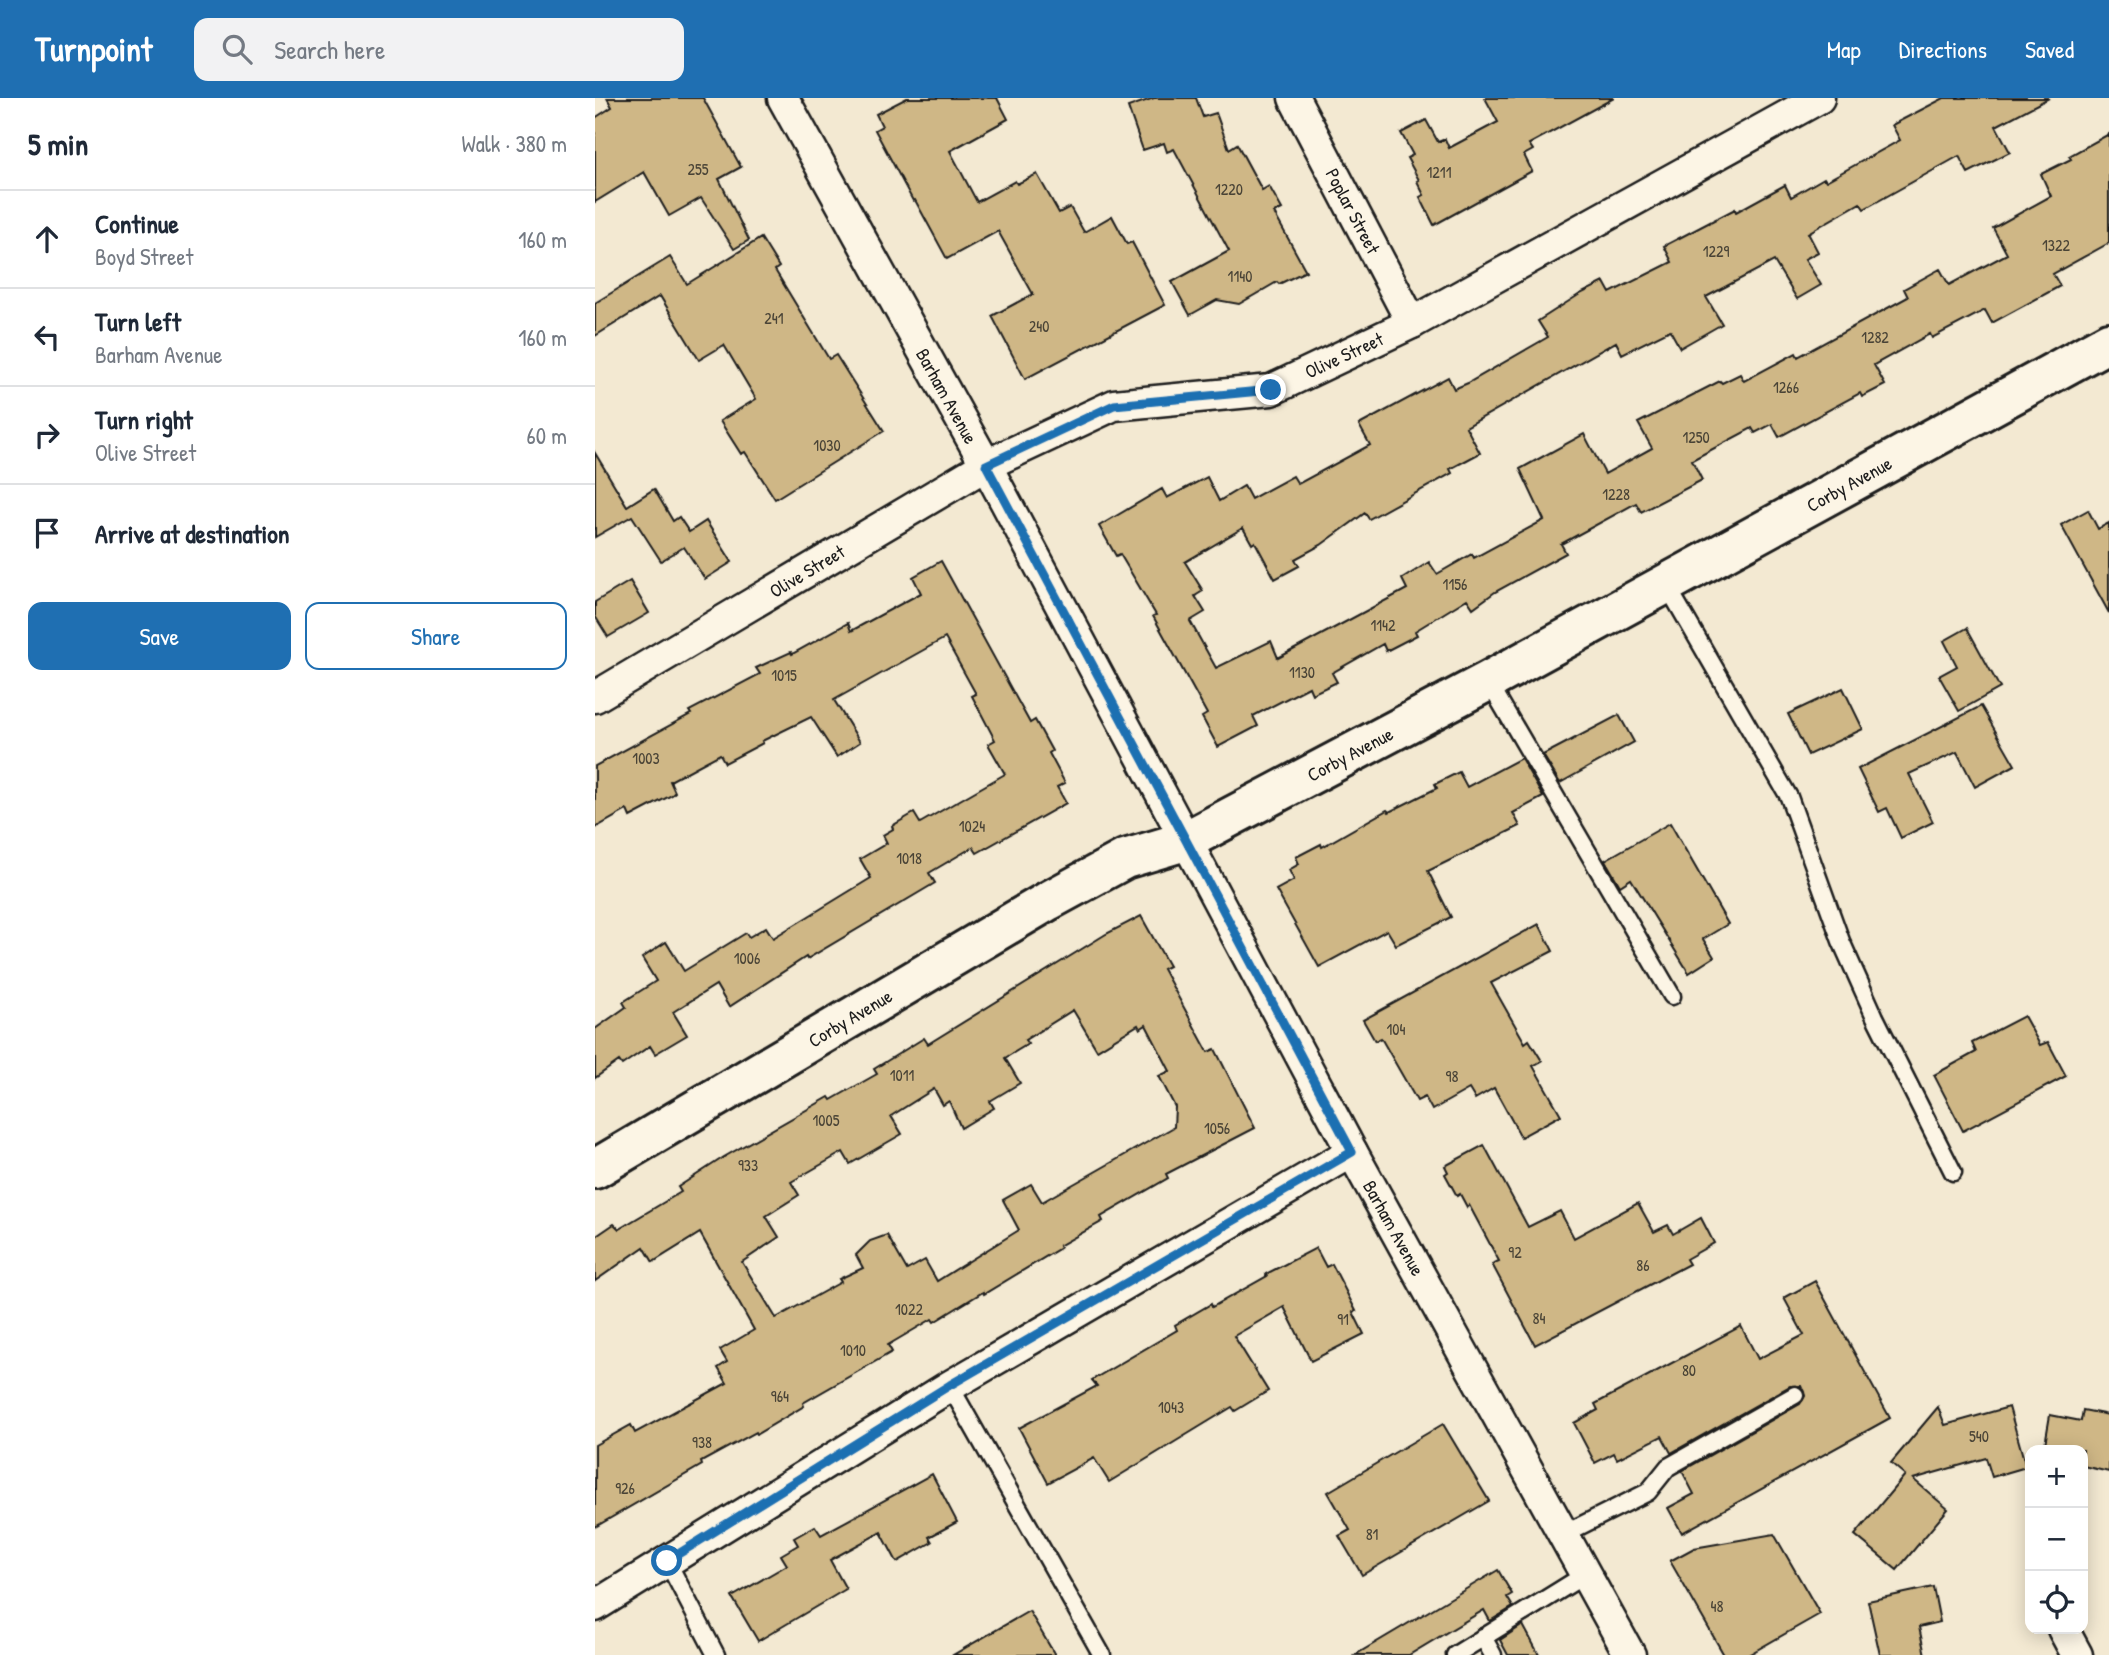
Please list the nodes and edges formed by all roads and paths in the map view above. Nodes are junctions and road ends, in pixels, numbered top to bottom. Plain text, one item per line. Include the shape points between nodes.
1 (783, 98) edge
2 (1294, 98) edge
3 (1819, 98) edge
4 (1412, 323) junction
5 (2109, 342) edge
6 (986, 465) junction
7 (1667, 584) junction
8 (1488, 681) junction
9 (595, 697) edge
10 (1185, 841) junction
11 (1672, 996) dead end
12 (1352, 1152) junction
13 (595, 1169) edge
14 (1953, 1172) dead end
15 (950, 1385) junction
16 (1795, 1395) dead end
17 (1564, 1534) junction
18 (667, 1561) junction
19 (1586, 1574) junction
20 (595, 1606) edge
21 (2066, 1634) edge
22 (1483, 1637) junction
23 (716, 1655) edge
24 (1102, 1655) edge
25 (1455, 1655) edge
26 (1493, 1655) edge
27 (1630, 1655) edge
28 (2077, 1655) edge

1 - 6 street, Barham Avenue
2 - 4 street, Poplar Street
3 - 4 street, Olive Street
4 - 6 street, Olive Street via 1271,390 1114,405
5 - 7 street, Corby Avenue
6 - 9 street, Olive Street
6 - 10 street, Barham Avenue
7 - 8 street, Corby Avenue
7 - 14 lane via 1789,797 1841,941
8 - 10 street, Corby Avenue
8 - 11 lane
10 - 12 street, Barham Avenue
10 - 13 street, Corby Avenue via 1125,859 1048,901
12 - 15 street
12 - 17 street, Barham Avenue
15 - 18 street
15 - 24 lane
16 - 17 lane via 1668,1467 1648,1492
17 - 19 street, Barham Avenue
18 - 20 street
18 - 23 lane
19 - 22 lane
19 - 27 street, Barham Avenue
21 - 28 street
22 - 25 lane
22 - 26 lane

